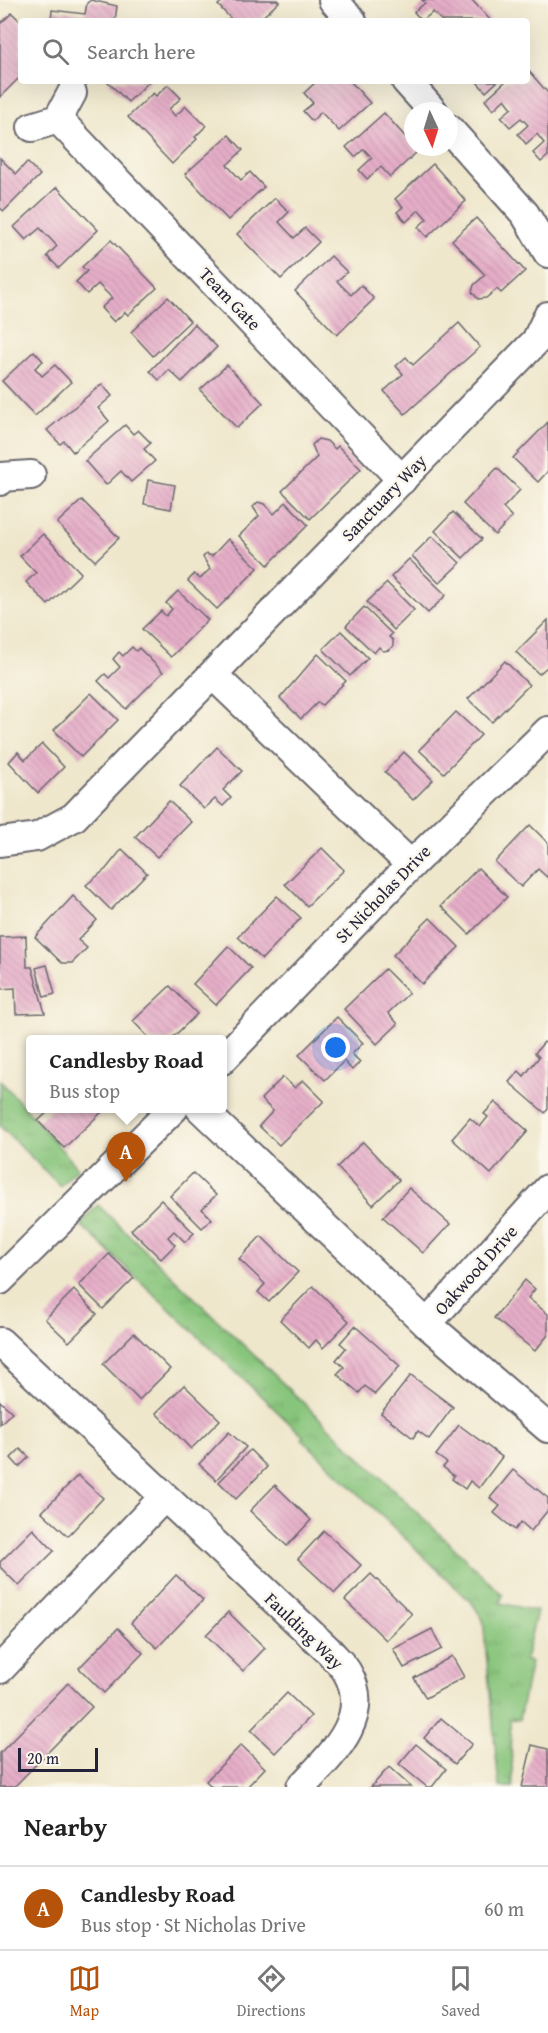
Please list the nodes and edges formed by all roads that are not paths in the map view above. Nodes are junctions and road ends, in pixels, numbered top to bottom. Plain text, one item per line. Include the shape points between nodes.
1 (333, 0) edge
2 (349, 18) edge
3 (409, 84) edge
4 (72, 93) dead end
5 (425, 102) edge
6 (458, 139) edge
7 (548, 253) edge
8 (548, 316) edge
9 (31, 475) dead end
10 (0, 478) edge
11 (402, 480) junction
12 (213, 676) junction
13 (548, 731) edge
14 (0, 842) edge
15 (411, 865) junction
16 (227, 1055) edge
17 (169, 1113) edge
18 (205, 1113) edge
19 (548, 1189) edge
20 (0, 1280) edge
21 (427, 1324) junction
22 (0, 1342) edge
23 (548, 1428) edge
24 (163, 1498) junction
25 (0, 1669) edge
26 (301, 1787) edge

1 - 2 street
3 - 5 street
4 - 11 street, Team Gate via 45,123
6 - 7 street via 525,214
8 - 11 street, Sanctuary Way via 536,341
9 - 10 street
11 - 12 street, Sanctuary Way
12 - 14 street, Sanctuary Way via 74,817 37,837
12 - 15 street
13 - 15 street, St Nicholas Drive
15 - 16 street, St Nicholas Drive
17 - 20 street
18 - 21 street
19 - 21 street, Oakwood Drive
21 - 23 street
22 - 24 street, Faulding Way
24 - 25 street
24 - 26 street, Faulding Way via 329,1651 347,1673 354,1693 354,1719 346,1736

